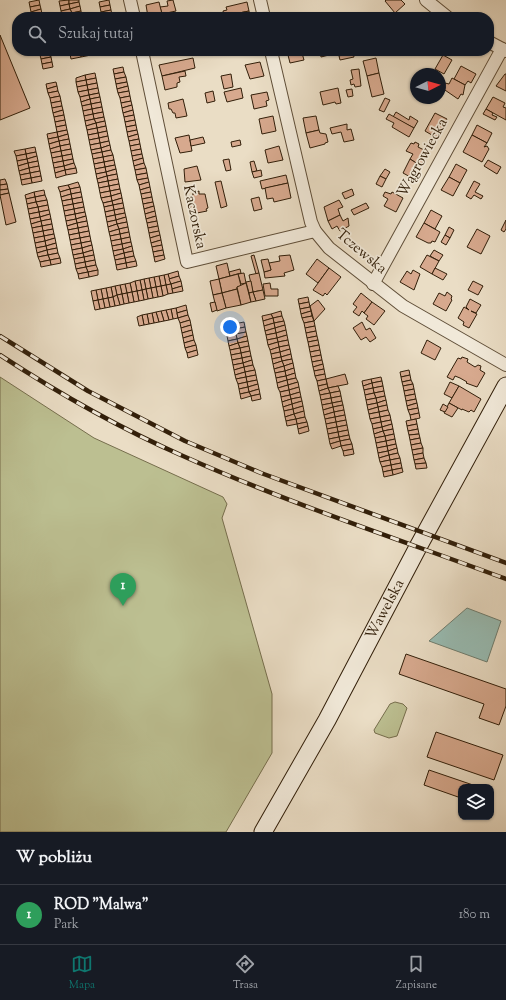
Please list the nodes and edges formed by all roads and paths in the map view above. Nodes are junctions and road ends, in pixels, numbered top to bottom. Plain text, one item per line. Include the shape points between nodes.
1 (130, 0) edge
2 (260, 0) edge
3 (426, 0) edge
4 (133, 12) edge
5 (263, 12) edge
6 (441, 12) edge
7 (494, 45) edge
8 (504, 50) edge
9 (143, 56) edge
10 (273, 56) edge
11 (315, 231) junction
12 (373, 284) junction
13 (506, 365) edge
14 (506, 386) edge
15 (263, 832) edge

1 - 4 street
2 - 5 street
3 - 6 street
7 - 8 street
8 - 12 street, Wągrowiecka
9 - 11 street, Kaczorska via 187,262
10 - 11 street, Tczewska via 308,213
11 - 12 street, Tczewska via 329,248
12 - 13 street, Tczewska via 427,321
14 - 15 street, Wawelska via 418,546 328,720

